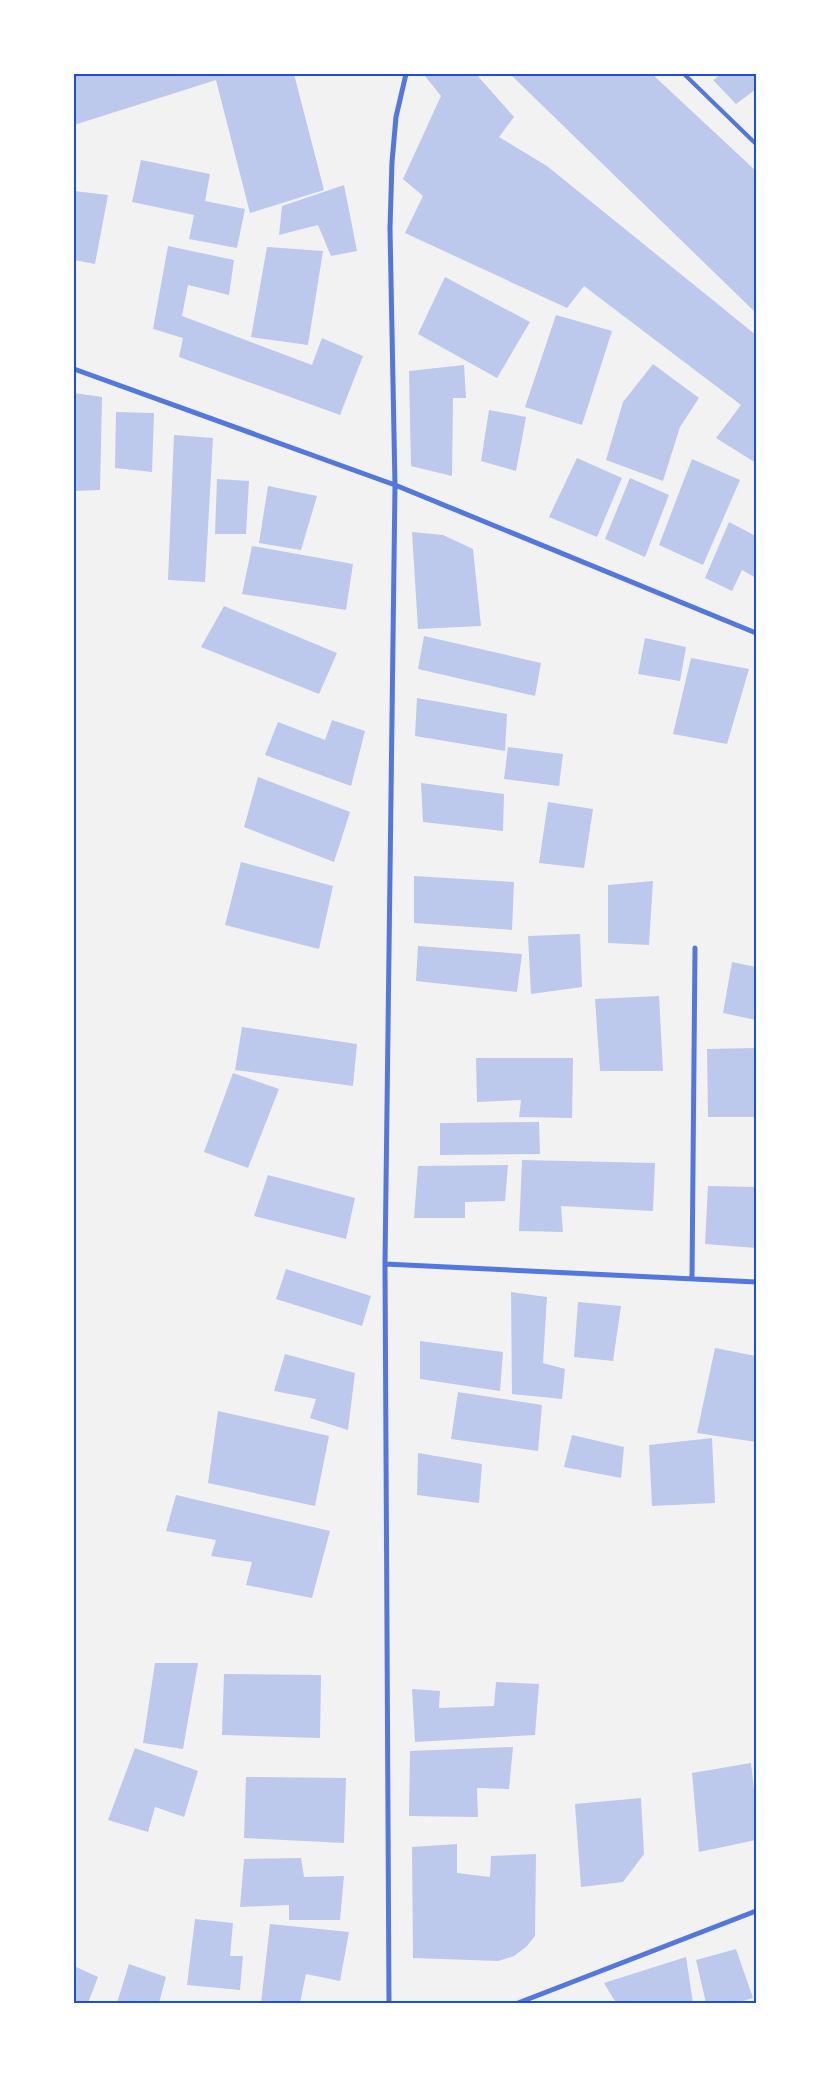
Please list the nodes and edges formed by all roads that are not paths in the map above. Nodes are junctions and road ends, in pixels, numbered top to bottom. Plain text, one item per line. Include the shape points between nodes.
1 (406, 74) edge
2 (684, 74) edge
3 (756, 144) edge
4 (74, 368) edge
5 (394, 485) junction
6 (756, 633) edge
7 (695, 948) dead end
8 (385, 1264) junction
9 (692, 1278) junction
10 (756, 1282) edge
11 (756, 1911) edge
12 (389, 2003) edge
13 (518, 2003) edge

1 - 5 street via 396,117 390,228
2 - 3 lane
4 - 5 street
5 - 6 street
5 - 8 street
7 - 9 street
8 - 9 street
8 - 12 street
9 - 10 street
11 - 13 street

